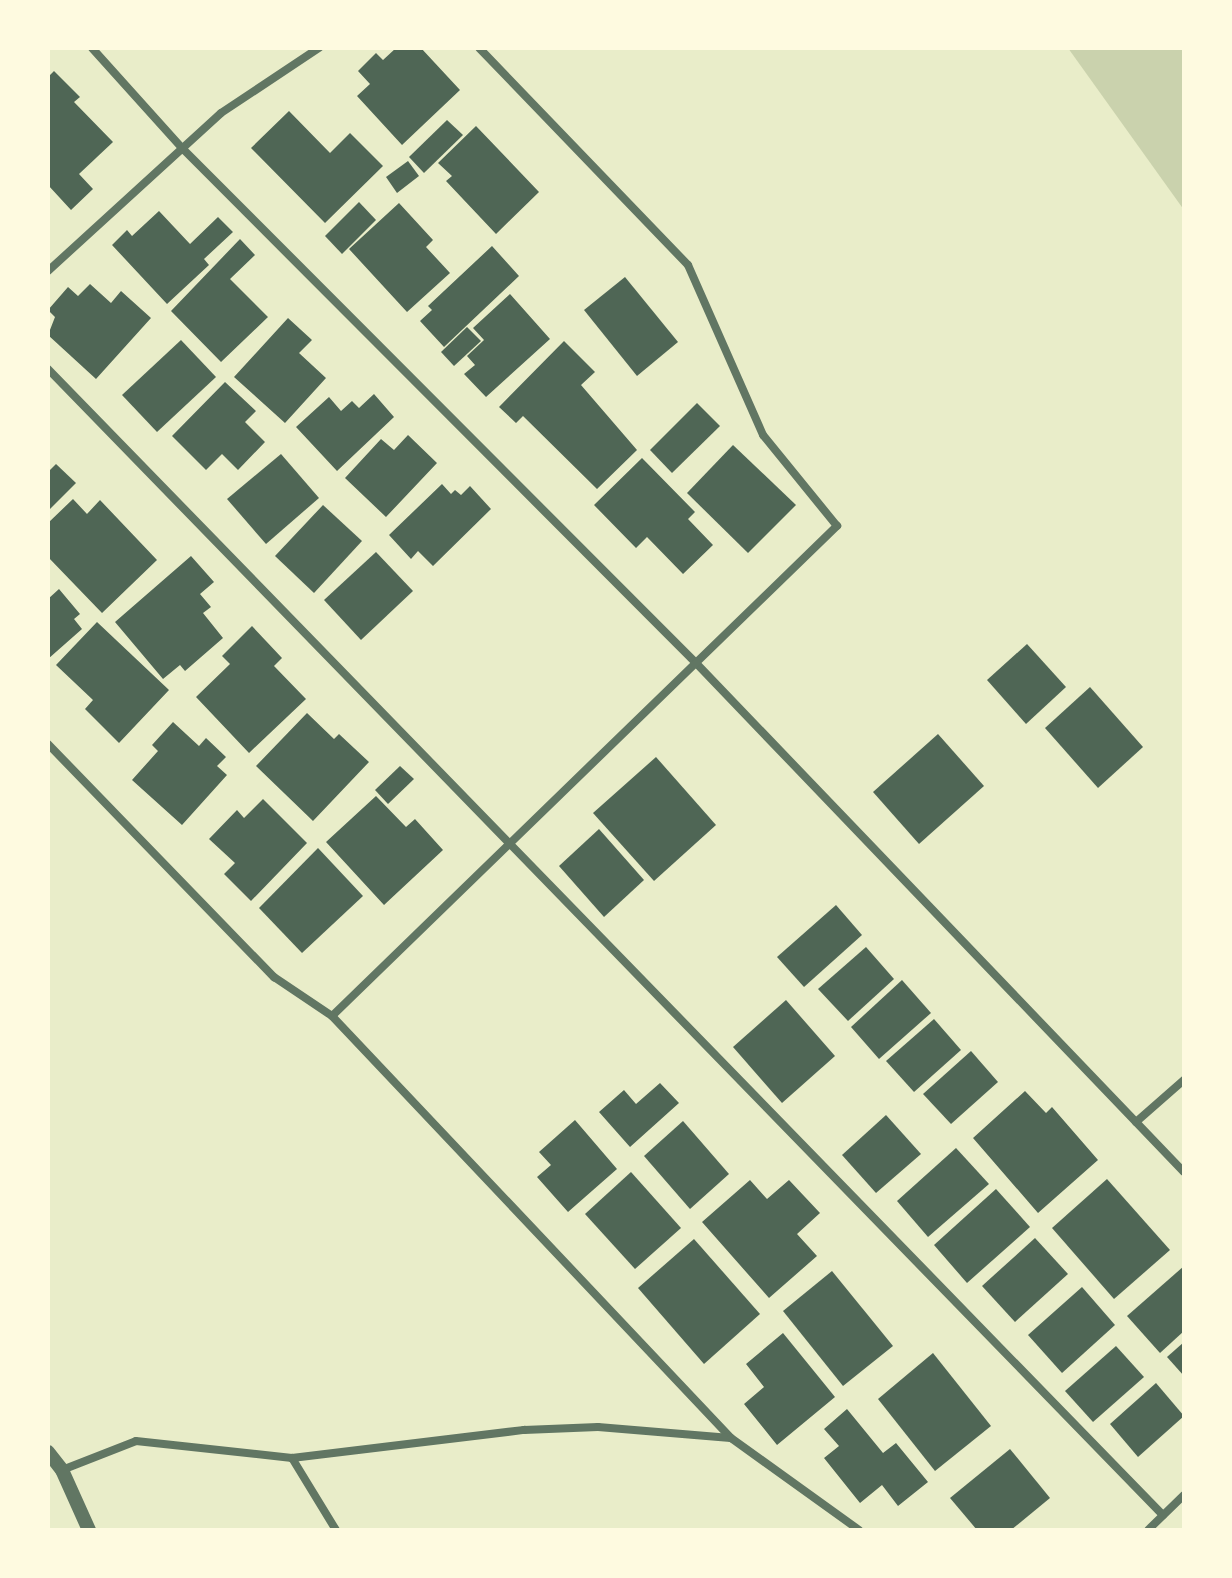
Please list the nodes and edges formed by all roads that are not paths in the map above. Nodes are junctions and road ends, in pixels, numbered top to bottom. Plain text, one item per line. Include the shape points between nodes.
1 (92, 48) edge
2 (319, 48) edge
3 (479, 48) edge
4 (184, 150) junction
5 (48, 271) edge
6 (48, 369) edge
7 (696, 663) junction
8 (48, 744) edge
9 (509, 844) junction
10 (332, 1016) junction
11 (1184, 1080) edge
12 (1136, 1122) junction
13 (1184, 1172) edge
14 (731, 1438) junction
15 (48, 1452) edge
16 (292, 1458) junction
17 (62, 1470) junction
18 (1184, 1495) edge
19 (1163, 1515) junction
20 (89, 1530) edge
21 (336, 1530) edge
22 (859, 1530) edge
23 (1148, 1530) edge

1 - 4 street
2 - 4 street via 221,113
3 - 7 street via 688,265 763,435 837,526
4 - 5 street
4 - 7 street
6 - 9 street
7 - 9 street
7 - 12 street
8 - 10 street via 274,977
9 - 10 street
9 - 19 street
10 - 14 street
11 - 12 street
12 - 13 street
14 - 16 street via 598,1427 524,1430
14 - 22 street
15 - 17 street
16 - 17 street via 136,1441
16 - 21 street
17 - 20 street
18 - 19 street
19 - 23 street

